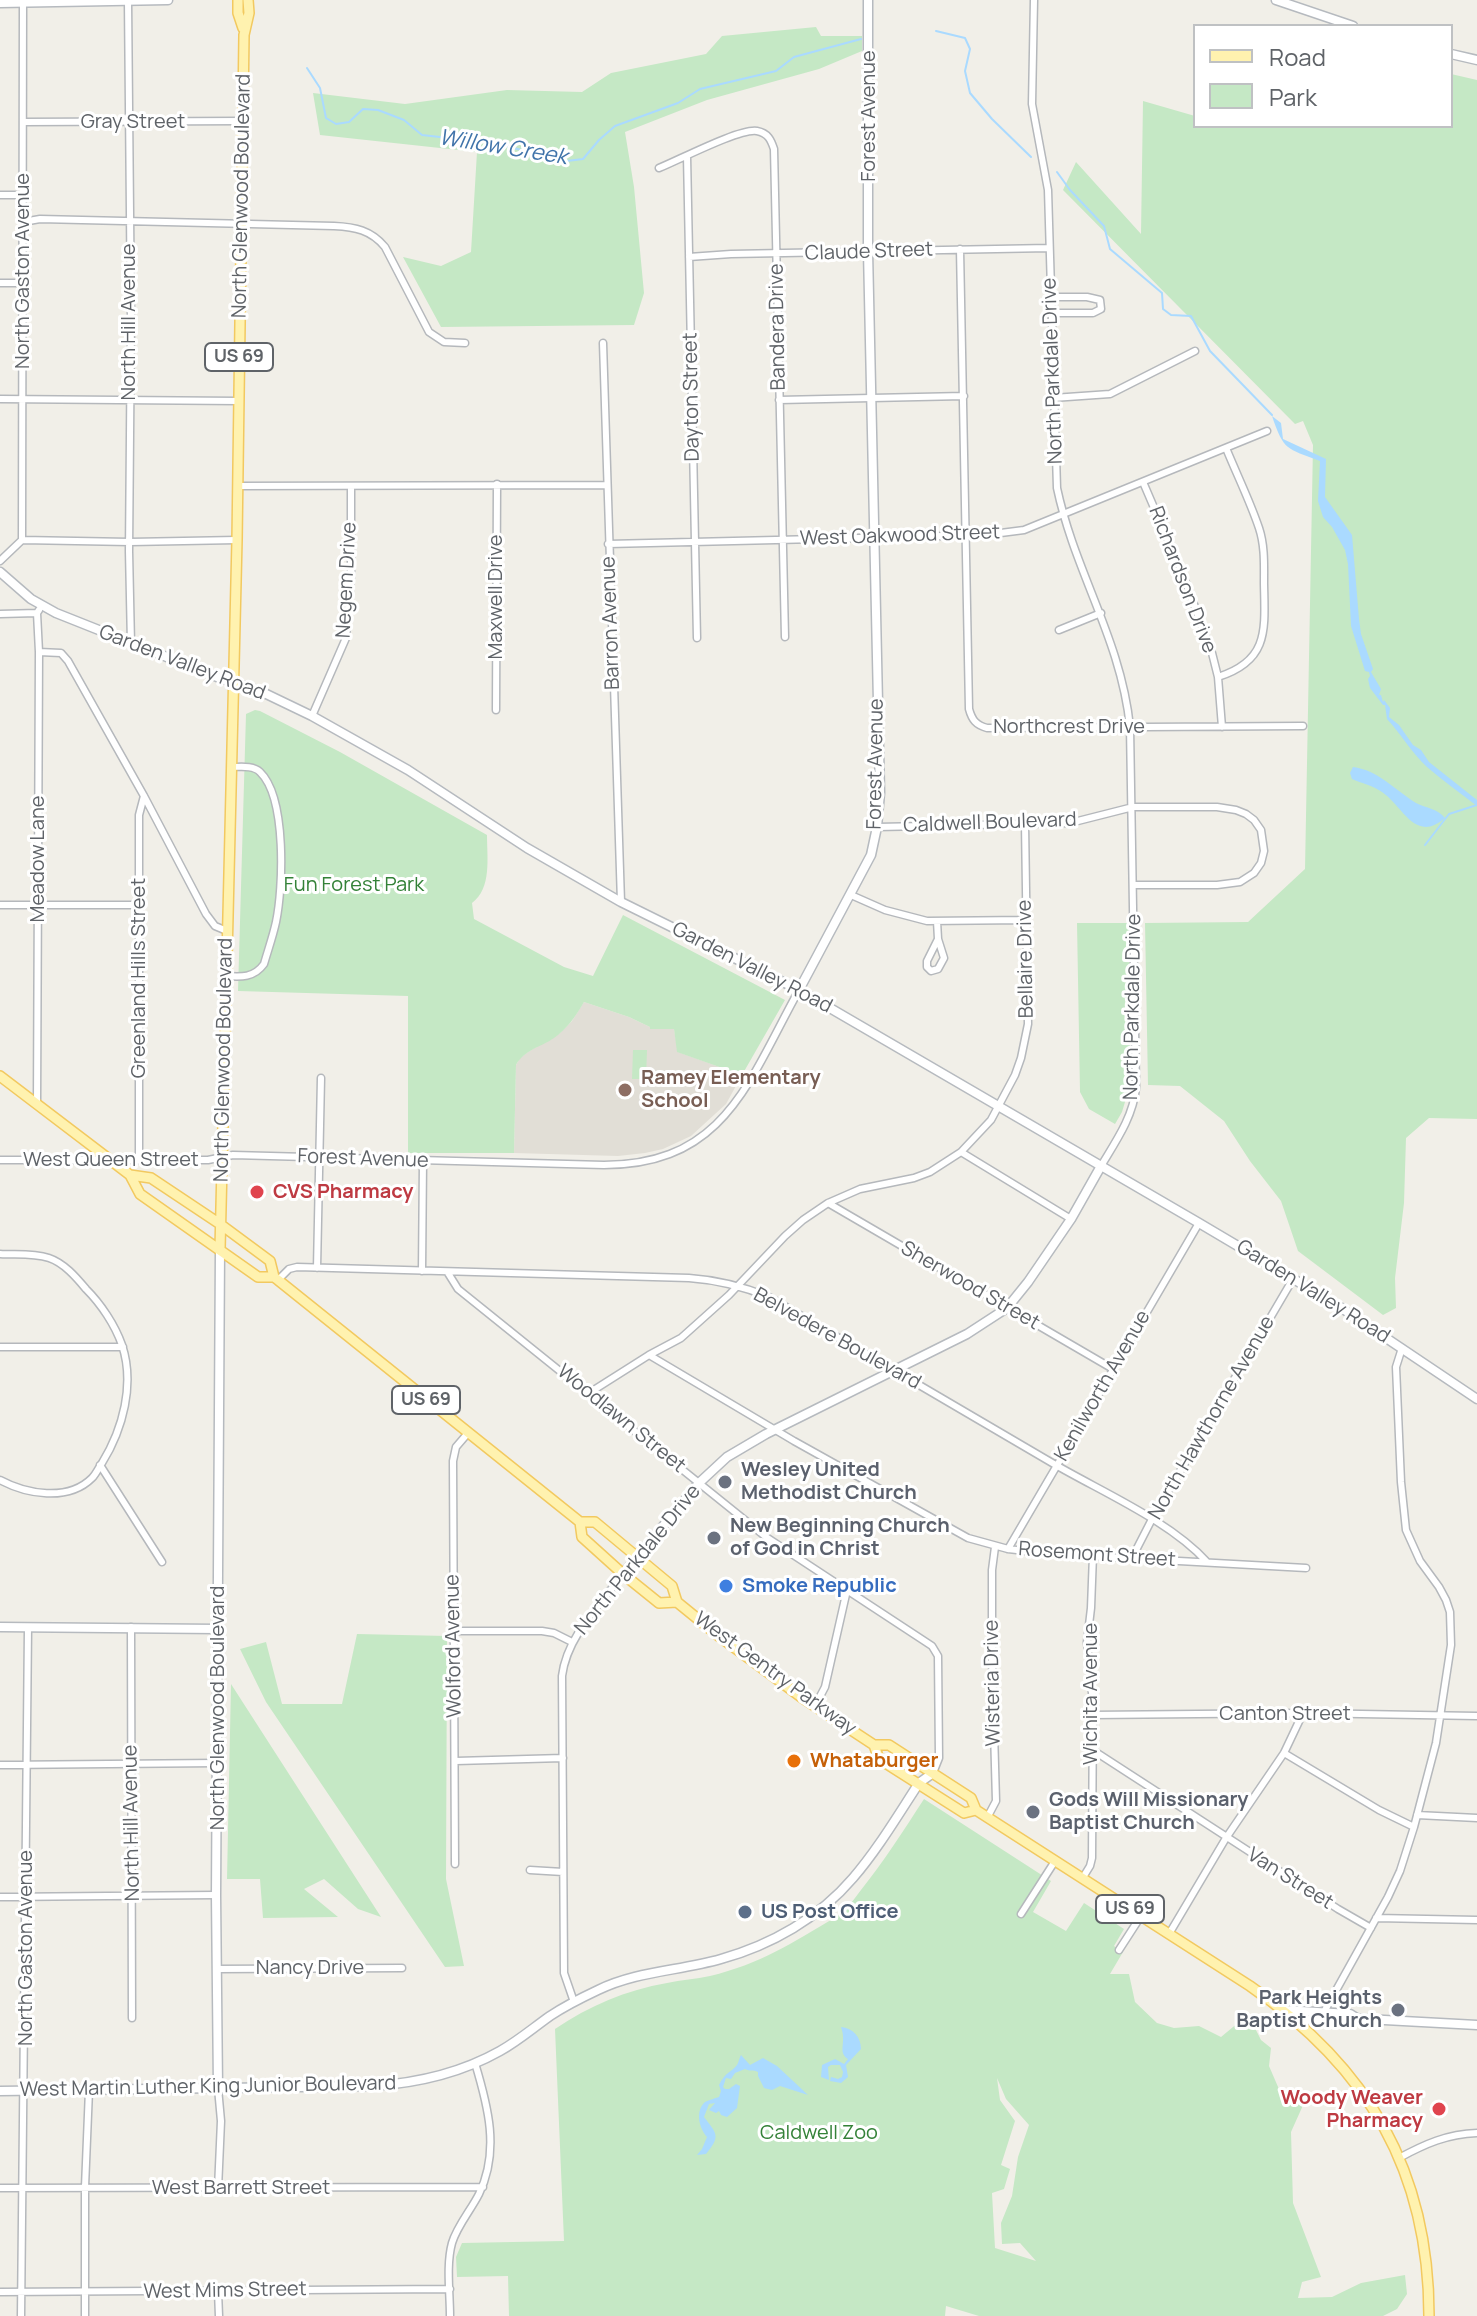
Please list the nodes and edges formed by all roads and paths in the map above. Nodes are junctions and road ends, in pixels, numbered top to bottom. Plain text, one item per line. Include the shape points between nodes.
1 (135, 0) edge
2 (168, 0) edge
3 (238, 0) edge
4 (248, 0) edge
5 (868, 0) edge
6 (1034, 0) edge
7 (1276, 0) edge
8 (128, 1) edge
9 (23, 2) junction
10 (0, 3) edge
11 (1347, 24) edge
12 (244, 32) junction
13 (1453, 54) edge
14 (1477, 60) edge
15 (243, 121) junction
16 (23, 122) junction
17 (128, 123) junction
18 (687, 156) junction
19 (659, 168) dead end
20 (0, 195) edge
21 (23, 195) junction
22 (23, 222) junction
23 (129, 222) junction
24 (241, 224) junction
25 (1049, 248) junction
26 (960, 249) junction
27 (868, 251) junction
28 (776, 254) junction
29 (689, 257) junction
30 (0, 283) edge
31 (21, 283) junction
32 (1051, 297) junction
33 (1051, 313) junction
34 (465, 343) dead end
35 (603, 343) dead end
36 (1195, 351) dead end
37 (964, 396) junction
38 (870, 398) junction
39 (1053, 398) junction
40 (0, 399) edge
41 (22, 399) junction
42 (130, 400) junction
43 (779, 400) junction
44 (239, 401) junction
45 (1267, 431) dead end
46 (1226, 448) junction
47 (1143, 482) junction
48 (497, 484) junction
49 (607, 485) junction
50 (238, 486) junction
51 (351, 486) junction
52 (1063, 515) junction
53 (966, 535) junction
54 (874, 538) junction
55 (22, 540) junction
56 (237, 540) junction
57 (782, 540) junction
58 (130, 542) junction
59 (695, 542) junction
60 (608, 544) junction
61 (0, 561) edge
62 (0, 572) edge
63 (40, 610) junction
64 (1101, 613) junction
65 (0, 614) edge
66 (1059, 630) dead end
67 (785, 637) dead end
68 (697, 638) dead end
69 (131, 644) junction
70 (39, 652) junction
71 (1218, 677) junction
72 (234, 683) junction
73 (496, 710) dead end
74 (312, 716) junction
75 (1303, 726) dead end
76 (1130, 727) junction
77 (1222, 727) junction
78 (231, 767) junction
79 (144, 796) junction
80 (1133, 807) junction
81 (1025, 823) junction
82 (877, 827) junction
83 (1134, 885) junction
84 (851, 895) junction
85 (621, 902) junction
86 (0, 905) edge
87 (38, 905) junction
88 (138, 905) junction
89 (1026, 920) junction
90 (937, 921) junction
91 (227, 931) junction
92 (938, 939) junction
93 (226, 976) junction
94 (799, 990) junction
95 (0, 1076) edge
96 (321, 1078) dead end
97 (37, 1105) junction
98 (1000, 1106) junction
99 (961, 1152) junction
100 (223, 1157) junction
101 (320, 1157) junction
102 (0, 1160) edge
103 (139, 1160) junction
104 (109, 1161) junction
105 (423, 1161) junction
106 (1101, 1166) junction
107 (130, 1175) junction
108 (828, 1203) junction
109 (1071, 1219) junction
110 (1199, 1223) junction
111 (220, 1224) junction
112 (220, 1249) junction
113 (0, 1254) edge
114 (317, 1268) junction
115 (422, 1271) junction
116 (448, 1273) junction
117 (276, 1278) junction
118 (1293, 1279) junction
119 (739, 1285) junction
120 (1007, 1308) junction
121 (0, 1347) edge
122 (123, 1347) junction
123 (1402, 1348) junction
124 (649, 1355) junction
125 (1113, 1369) junction
126 (894, 1370) junction
127 (589, 1393) junction
128 (1477, 1399) edge
129 (777, 1429) junction
130 (468, 1433) junction
131 (100, 1465) junction
132 (1056, 1466) junction
133 (0, 1480) edge
134 (699, 1483) junction
135 (1152, 1519) junction
136 (580, 1522) junction
137 (995, 1547) junction
138 (1008, 1549) junction
139 (1093, 1555) junction
140 (637, 1558) junction
141 (1132, 1558) junction
142 (162, 1562) dead end
143 (1207, 1562) junction
144 (1306, 1568) dead end
145 (623, 1574) junction
146 (847, 1590) junction
147 (677, 1602) junction
148 (0, 1627) edge
149 (131, 1627) junction
150 (28, 1628) junction
151 (218, 1629) junction
152 (453, 1631) junction
153 (572, 1642) junction
154 (815, 1706) junction
155 (1303, 1713) junction
156 (1092, 1715) junction
157 (1442, 1715) junction
158 (1477, 1716) edge
159 (874, 1745) junction
160 (1091, 1749) junction
161 (1284, 1753) junction
162 (563, 1758) junction
163 (456, 1761) junction
164 (131, 1763) junction
165 (218, 1763) junction
166 (0, 1765) edge
167 (26, 1765) junction
168 (933, 1773) junction
169 (919, 1783) junction
170 (976, 1810) junction
171 (1417, 1815) junction
172 (987, 1818) junction
173 (1477, 1818) edge
174 (1414, 1827) junction
175 (1226, 1838) junction
176 (1055, 1861) junction
177 (455, 1864) dead end
178 (530, 1870) dead end
179 (563, 1872) junction
180 (1082, 1879) junction
181 (133, 1895) junction
182 (216, 1895) junction
183 (26, 1896) junction
184 (0, 1897) edge
185 (1021, 1914) dead end
186 (1141, 1916) junction
187 (1376, 1918) junction
188 (1477, 1920) edge
189 (1371, 1928) junction
190 (1169, 1934) junction
191 (1119, 1950) dead end
192 (402, 1968) dead end
193 (217, 1969) junction
194 (574, 2002) junction
195 (1284, 2010) junction
196 (1324, 2012) junction
197 (132, 2018) dead end
198 (1295, 2019) junction
199 (1358, 2019) junction
200 (1477, 2025) edge
201 (475, 2063) junction
202 (218, 2088) junction
203 (89, 2090) junction
204 (0, 2091) edge
205 (25, 2091) junction
206 (1477, 2133) edge
207 (1399, 2158) junction
208 (23, 2187) junction
209 (85, 2187) junction
210 (483, 2187) junction
211 (0, 2188) edge
212 (218, 2189) junction
213 (450, 2289) junction
214 (218, 2291) junction
215 (0, 2292) edge
216 (22, 2292) junction
217 (85, 2292) junction
218 (21, 2316) edge
219 (85, 2316) edge
220 (219, 2316) edge
221 (450, 2316) edge
222 (1429, 2316) edge

1 - 2 street
1 - 8 street
3 - 12 main road, North Glenwood Boulevard / US 69
4 - 12 main road, North Glenwood Boulevard / US 69
5 - 27 street, Forest Avenue
6 - 25 street, North Parkdale Drive via 1032,104 1047,179
7 - 11 street
8 - 9 street
8 - 17 street, North Hill Avenue
9 - 10 street
9 - 16 street, North Gaston Avenue
12 - 15 main road, North Glenwood Boulevard / US 69
13 - 14 street
15 - 17 street, Gray Street
15 - 24 main road, North Glenwood Boulevard / US 69
16 - 17 street, Gray Street
16 - 21 street, North Gaston Avenue
17 - 23 street, North Hill Avenue
18 - 19 street, Bandera Drive
18 - 28 street, Bandera Drive via 745,131 770,138
18 - 29 street, Dayton Street
20 - 21 street
21 - 22 street, North Gaston Avenue
22 - 23 street
22 - 31 street, North Gaston Avenue
23 - 24 street
23 - 42 street, North Hill Avenue
24 - 34 street via 367,232 385,247 429,332 444,342
24 - 44 main road, North Glenwood Boulevard / US 69
25 - 26 street, Claude Street
25 - 32 street, North Parkdale Drive
26 - 27 street, Claude Street
26 - 37 street, Northcrest Drive
27 - 28 street, Claude Street
27 - 38 street, Forest Avenue
28 - 29 street, Claude Street
28 - 43 street, Bandera Drive
29 - 59 street, Dayton Street
30 - 31 street
31 - 41 street, North Gaston Avenue
32 - 33 street, North Parkdale Drive
32 - 33 street via 1087,297 1102,304 1099,312
33 - 39 street, North Parkdale Drive
35 - 49 street, Barron Avenue
36 - 39 street via 1110,394
37 - 38 street
37 - 53 street, Northcrest Drive
38 - 43 street
38 - 54 street, Forest Avenue
39 - 52 street, North Parkdale Drive
40 - 41 street
41 - 42 street
41 - 55 street, North Gaston Avenue
42 - 44 street
42 - 58 street, North Hill Avenue
43 - 57 street, Bandera Drive
44 - 50 main road, North Glenwood Boulevard / US 69
45 - 46 street, West Oakwood Street
46 - 47 street, West Oakwood Street
46 - 71 street via 1260,530 1265,621 1264,637 1252,659
47 - 52 street, West Oakwood Street
47 - 71 street, Richardson Drive via 1206,634
48 - 49 street
48 - 51 street
48 - 73 street, Maxwell Drive
49 - 60 street, Barron Avenue
50 - 51 street
50 - 56 main road, North Glenwood Boulevard / US 69
51 - 74 street, Negem Drive via 346,638
52 - 53 street, West Oakwood Street via 1024,530
52 - 64 street, North Parkdale Drive
53 - 54 street, West Oakwood Street
53 - 76 street, Northcrest Drive via 972,719 987,728
54 - 57 street, West Oakwood Street
54 - 82 street, Forest Avenue
55 - 58 street
55 - 61 street
56 - 58 street
56 - 72 main road, North Glenwood Boulevard / US 69
57 - 59 street, West Oakwood Street
57 - 67 street, Bandera Drive
58 - 69 street, North Hill Avenue
59 - 60 street, West Oakwood Street
59 - 68 street, Dayton Street
60 - 85 street, Barron Avenue
62 - 63 street
63 - 65 street, Garden Valley Road
63 - 69 street, Garden Valley Road
63 - 70 street, Meadow Lane
64 - 66 street
64 - 76 street, North Parkdale Drive via 1121,672
69 - 72 street, Garden Valley Road
70 - 79 street via 61,653 68,661
70 - 87 street, Meadow Lane
71 - 77 street, Richardson Drive
72 - 74 street, Garden Valley Road
72 - 78 main road, North Glenwood Boulevard / US 69
74 - 85 street, Garden Valley Road
75 - 77 street, Northcrest Drive
76 - 77 street, Northcrest Drive
76 - 80 street, North Parkdale Drive
78 - 91 main road, North Glenwood Boulevard / US 69
78 - 93 street via 258,770 268,784 278,814 282,858 276,920 264,964 251,975
79 - 88 street, Greenland Hills Street
79 - 91 street via 206,914
80 - 81 street, Caldwell Boulevard via 1079,821
80 - 83 street, North Parkdale Drive
80 - 83 street, Caldwell Boulevard via 1236,810 1257,825 1264,851 1254,873 1233,884
81 - 82 street, Caldwell Boulevard
81 - 89 street, Bellaire Drive
82 - 84 street, Forest Avenue via 871,855
83 - 106 street, North Parkdale Drive via 1136,1088 1129,1117
84 - 90 street via 909,918
84 - 94 street, Forest Avenue
85 - 94 street, Garden Valley Road
86 - 87 street
87 - 88 street
87 - 97 street, Meadow Lane
88 - 103 street, Greenland Hills Street
89 - 90 street
89 - 98 street, Bellaire Drive via 1028,1024 1021,1058
90 - 92 street
91 - 93 main road, North Glenwood Boulevard / US 69
92 - 92 street via 944,958 931,971 927,961
93 - 100 main road, North Glenwood Boulevard / US 69
94 - 98 street, Garden Valley Road
94 - 105 street, Forest Avenue via 737,1102 718,1125 683,1149 625,1165
95 - 97 main road, West Gentry Parkway
96 - 101 street
97 - 104 main road, West Gentry Parkway
98 - 99 street, Bellaire Drive
98 - 106 street, Garden Valley Road
99 - 108 street, Bellaire Drive via 930,1172 860,1189
99 - 109 street
100 - 101 street, Forest Avenue
100 - 103 street, West Queen Street
100 - 111 main road, North Glenwood Boulevard / US 69
101 - 105 street, Forest Avenue
101 - 114 street
102 - 104 street, West Queen Street
103 - 104 street, West Queen Street
104 - 107 main road, West Gentry Parkway
105 - 115 street
106 - 109 street, North Parkdale Drive
106 - 110 street, Garden Valley Road
107 - 111 main road, West Gentry Parkway via 151,1178
107 - 112 main road, West Gentry Parkway via 140,1194
108 - 119 street, Bellaire Drive via 794,1228
108 - 120 street, Sherwood Street
109 - 120 street, North Parkdale Drive
110 - 118 street, Garden Valley Road
110 - 125 street, Kenilworth Avenue
111 - 112 main road, North Glenwood Boulevard / US 69
111 - 117 main road, West Gentry Parkway / US 69 via 270,1261
112 - 117 main road, West Gentry Parkway / US 69 via 258,1277
112 - 151 street, North Glenwood Boulevard
113 - 122 street via 37,1255 58,1262 96,1300
114 - 115 street, Belvedere Boulevard
114 - 117 street, Belvedere Boulevard via 289,1269
115 - 116 street, Belvedere Boulevard
116 - 119 street, Belvedere Boulevard via 689,1278
116 - 127 street, Woodlawn Street via 458,1289
117 - 130 main road, West Gentry Parkway / US 69
118 - 123 street, Garden Valley Road
118 - 135 street, North Hawthorne Avenue
119 - 124 street, Bellaire Drive via 681,1338
119 - 126 street, Belvedere Boulevard
120 - 125 street, Sherwood Street
120 - 126 street, North Parkdale Drive
121 - 122 street
122 - 131 street via 127,1398
123 - 128 street, Garden Valley Road
123 - 157 street via 1396,1367 1405,1522 1413,1547 1446,1600 1452,1628
124 - 127 street, Bellaire Drive
124 - 129 street, Rosemont Street
125 - 132 street, Kenilworth Avenue
126 - 129 street, North Parkdale Drive
126 - 132 street, Belvedere Boulevard
127 - 134 street, Woodlawn Street
129 - 134 street, North Parkdale Drive via 727,1457
129 - 137 street, Rosemont Street via 946,1527
130 - 136 main road, West Gentry Parkway / US 69
130 - 152 street, Wolford Avenue via 453,1461
131 - 133 street via 92,1478 54,1493 27,1492
131 - 142 street
132 - 135 street, Belvedere Boulevard
132 - 138 street, Kenilworth Avenue
134 - 140 street, North Parkdale Drive
134 - 146 street, Woodlawn Street via 766,1537
135 - 141 street, North Hawthorne Avenue
135 - 143 street, Belvedere Boulevard
136 - 140 main road, West Gentry Parkway / US 69 via 595,1522
136 - 145 main road, West Gentry Parkway / US 69 via 582,1537
137 - 138 street, Rosemont Street
137 - 172 street, Wisteria Drive via 996,1801
138 - 139 street, Rosemont Street
139 - 141 street, Rosemont Street
139 - 156 street, Wichita Avenue via 1087,1642
140 - 145 street, North Parkdale Drive
140 - 147 main road, West Gentry Parkway / US 69 via 672,1586
141 - 143 street, Rosemont Street
143 - 144 street, Rosemont Street
145 - 147 main road, West Gentry Parkway / US 69 via 659,1603
145 - 153 street, North Parkdale Drive
146 - 154 street via 825,1687
146 - 168 street, Woodlawn Street via 936,1650 939,1761
147 - 154 main road, West Gentry Parkway / US 69
148 - 150 street
149 - 150 street
149 - 151 street
149 - 164 street, North Hill Avenue
150 - 167 street, North Gaston Avenue
151 - 165 street, North Glenwood Boulevard
152 - 153 street via 542,1631
152 - 163 street, Wolford Avenue
153 - 162 street, North Parkdale Drive via 563,1663
154 - 159 main road, West Gentry Parkway / US 69
155 - 156 street, Canton Street
155 - 157 street, Canton Street
155 - 161 street
156 - 160 street, Wichita Avenue
157 - 158 street, Canton Street
157 - 171 street
159 - 168 main road, West Gentry Parkway / US 69 via 889,1745
159 - 169 main road, West Gentry Parkway / US 69 via 879,1759
160 - 175 street, Van Street
160 - 180 street, Wichita Avenue via 1091,1861
161 - 174 street
161 - 175 street
162 - 163 street
162 - 179 street, North Parkdale Drive
163 - 177 street, Wolford Avenue
164 - 165 street
164 - 167 street
164 - 181 street, North Hill Avenue
165 - 182 street, North Glenwood Boulevard
166 - 167 street
167 - 183 street, North Gaston Avenue
168 - 169 street, West Martin Luther King Junior Boulevard
168 - 170 main road, West Gentry Parkway / US 69 via 971,1798
169 - 170 main road, West Gentry Parkway / US 69 via 964,1813
169 - 194 street, West Martin Luther King Junior Boulevard via 854,1878 802,1923 743,1952 633,1976
170 - 172 main road, West Gentry Parkway / US 69
171 - 173 street
171 - 174 street
172 - 176 main road, West Gentry Parkway / US 69
174 - 187 street via 1400,1871
175 - 189 street, Van Street
175 - 190 street
176 - 180 main road, West Gentry Parkway / US 69
176 - 185 street
178 - 179 street
179 - 194 street, North Parkdale Drive via 564,1973
180 - 186 main road, West Gentry Parkway / US 69
181 - 182 street
181 - 183 street
181 - 197 street, North Hill Avenue
182 - 193 street, North Glenwood Boulevard
183 - 184 street
183 - 205 street, North Gaston Avenue
186 - 190 main road, West Gentry Parkway / US 69
186 - 191 street
187 - 188 street
187 - 189 street
189 - 196 street
190 - 195 main road, West Gentry Parkway / US 69
192 - 193 street, Nancy Drive
193 - 202 street, North Glenwood Boulevard
194 - 201 street, West Martin Luther King Junior Boulevard
195 - 196 street
195 - 198 main road, West Gentry Parkway / US 69
196 - 199 street
198 - 199 street
198 - 207 main road, West Gentry Parkway / US 69 via 1356,2084
199 - 200 street
201 - 202 street, West Martin Luther King Junior Boulevard via 396,2085
201 - 210 street via 491,2139
202 - 203 street, West Martin Luther King Junior Boulevard
202 - 212 street
203 - 205 street, West Martin Luther King Junior Boulevard
203 - 209 street
204 - 205 street, West Martin Luther King Junior Boulevard
205 - 208 street, North Gaston Avenue
206 - 207 street via 1437,2139
207 - 222 main road, West Gentry Parkway / US 69 via 1422,2237
208 - 209 street, West Barrett Street
208 - 211 street, West Barrett Street
208 - 216 street, North Gaston Avenue
209 - 212 street, West Barrett Street
209 - 217 street
210 - 212 street, West Barrett Street
210 - 213 street via 451,2246
213 - 214 street, West Mims Street
213 - 221 street
214 - 217 street, West Mims Street
214 - 220 street
215 - 216 street, West Mims Street
216 - 217 street, West Mims Street
216 - 218 street, North Gaston Avenue
217 - 219 street

